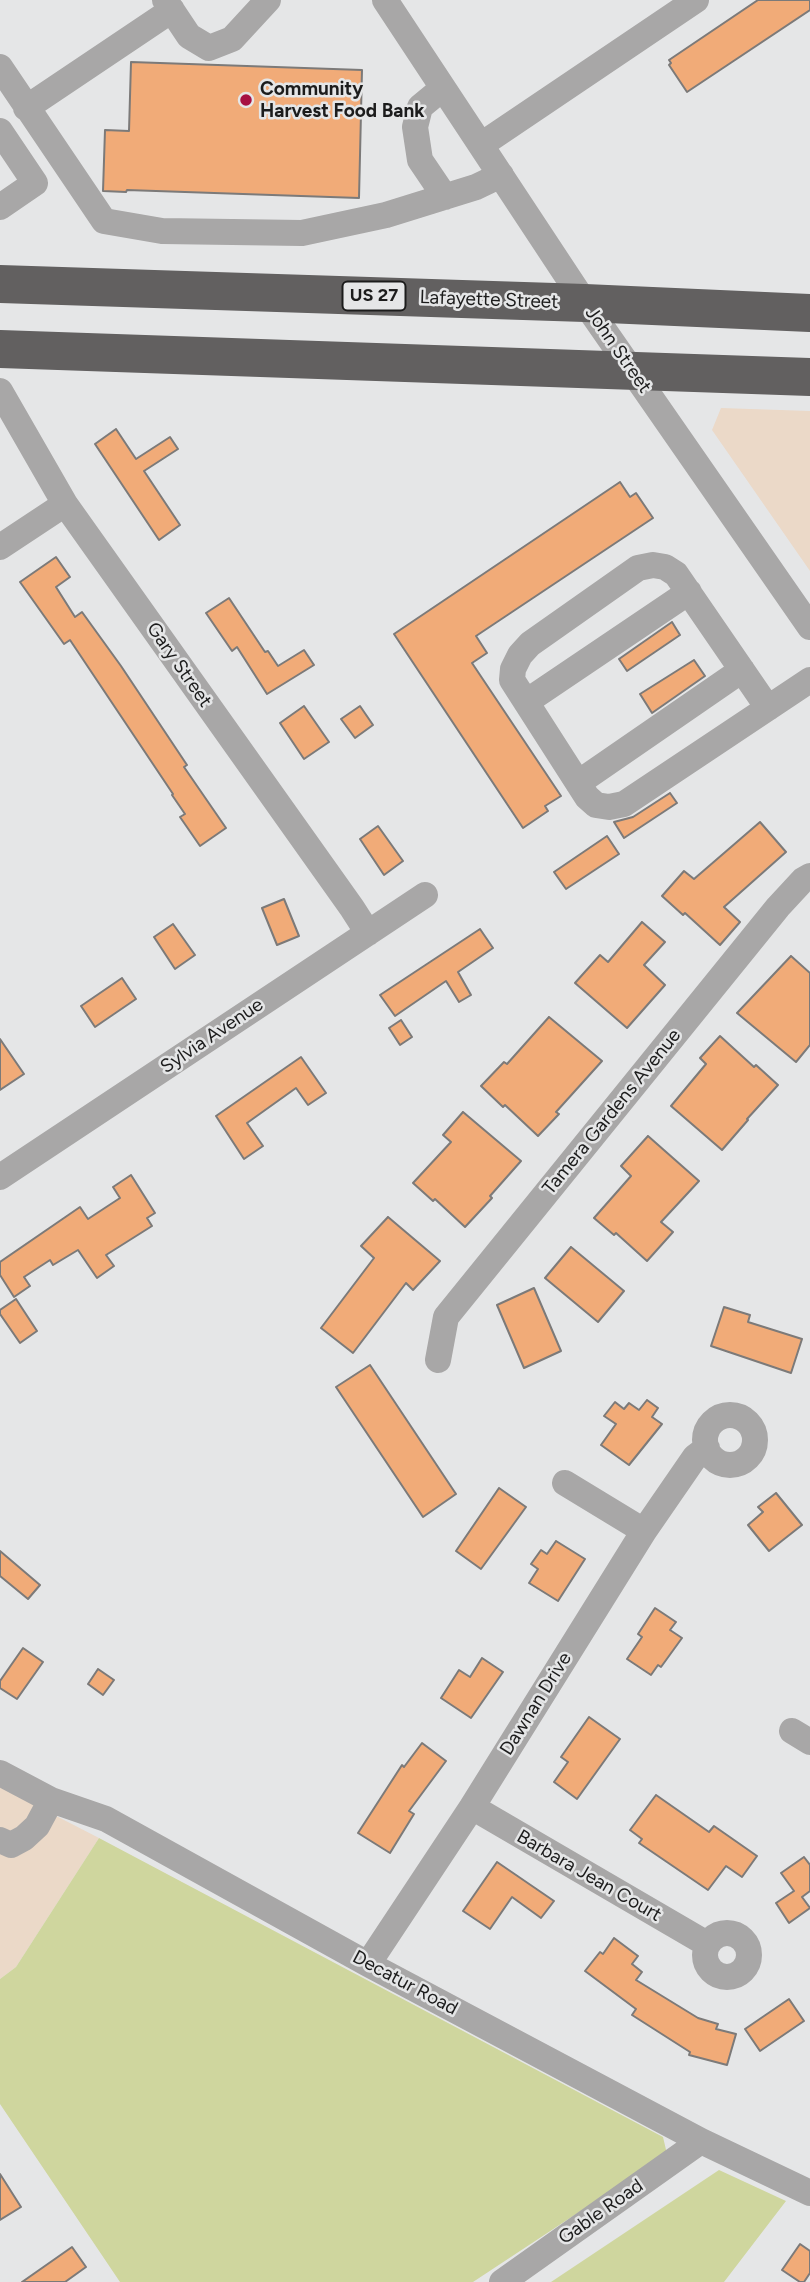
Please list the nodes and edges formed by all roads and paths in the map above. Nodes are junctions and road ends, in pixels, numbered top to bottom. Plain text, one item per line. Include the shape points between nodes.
1 (268, 0) edge
2 (385, 0) edge
3 (696, 0) edge
4 (169, 5) edge
5 (0, 66) edge
6 (443, 88) junction
7 (26, 108) junction
8 (0, 131) edge
9 (481, 145) junction
10 (500, 175) junction
11 (445, 197) junction
12 (0, 207) edge
13 (0, 284) edge
14 (585, 303) junction
15 (810, 313) edge
16 (0, 349) edge
17 (634, 372) junction
18 (810, 377) edge
19 (0, 391) edge
20 (65, 503) junction
21 (0, 547) edge
22 (689, 592) junction
23 (810, 627) edge
24 (742, 670) junction
25 (810, 680) edge
26 (526, 702) junction
27 (768, 708) junction
28 (578, 783) junction
29 (810, 876) edge
30 (425, 895) dead end
31 (368, 933) junction
32 (0, 1177) edge
33 (438, 1360) dead end
34 (706, 1448) dead end
35 (565, 1483) dead end
36 (644, 1531) junction
37 (0, 1773) edge
38 (51, 1800) junction
39 (472, 1807) junction
40 (0, 1840) edge
41 (707, 1944) dead end
42 (369, 1964) junction
43 (701, 2141) junction
44 (810, 2193) edge
45 (502, 2282) edge

1 - 4 street via 232,39 209,48 189,36
2 - 6 street, John Street
3 - 9 street
4 - 7 street
5 - 7 street
6 - 9 street, John Street
6 - 11 street via 421,107 415,127 420,160
7 - 11 street via 104,221 162,231 302,233
8 - 12 street via 35,183
9 - 10 street, John Street
10 - 11 street
10 - 14 street, John Street
13 - 14 highway, Lafayette Street / US 27
14 - 15 highway, Lafayette Street / US 27
14 - 17 street, John Street
16 - 17 highway
17 - 18 highway
17 - 23 street, John Street
19 - 20 street, Gary Street
20 - 21 street
20 - 31 street, Gary Street
22 - 24 street
22 - 26 street
22 - 26 street via 665,566 638,568 520,655 512,680
24 - 27 street
24 - 28 street
25 - 27 street
26 - 28 street
27 - 28 street via 624,804 596,805
29 - 33 street, Tamera Gardens Avenue via 778,907 446,1317
30 - 31 street, Sylvia Avenue
31 - 32 street, Sylvia Avenue
34 - 36 street, Dawnan Drive
35 - 36 street
36 - 39 street, Dawnan Drive
37 - 38 street, Decatur Road
38 - 40 street via 37,1826 24,1838 11,1844
38 - 42 street, Decatur Road via 106,1819
39 - 41 street, Barbara Jean Court
39 - 42 street, Dawnan Drive
42 - 43 street, Decatur Road
43 - 44 street, Decatur Road
43 - 45 street, Gable Road

